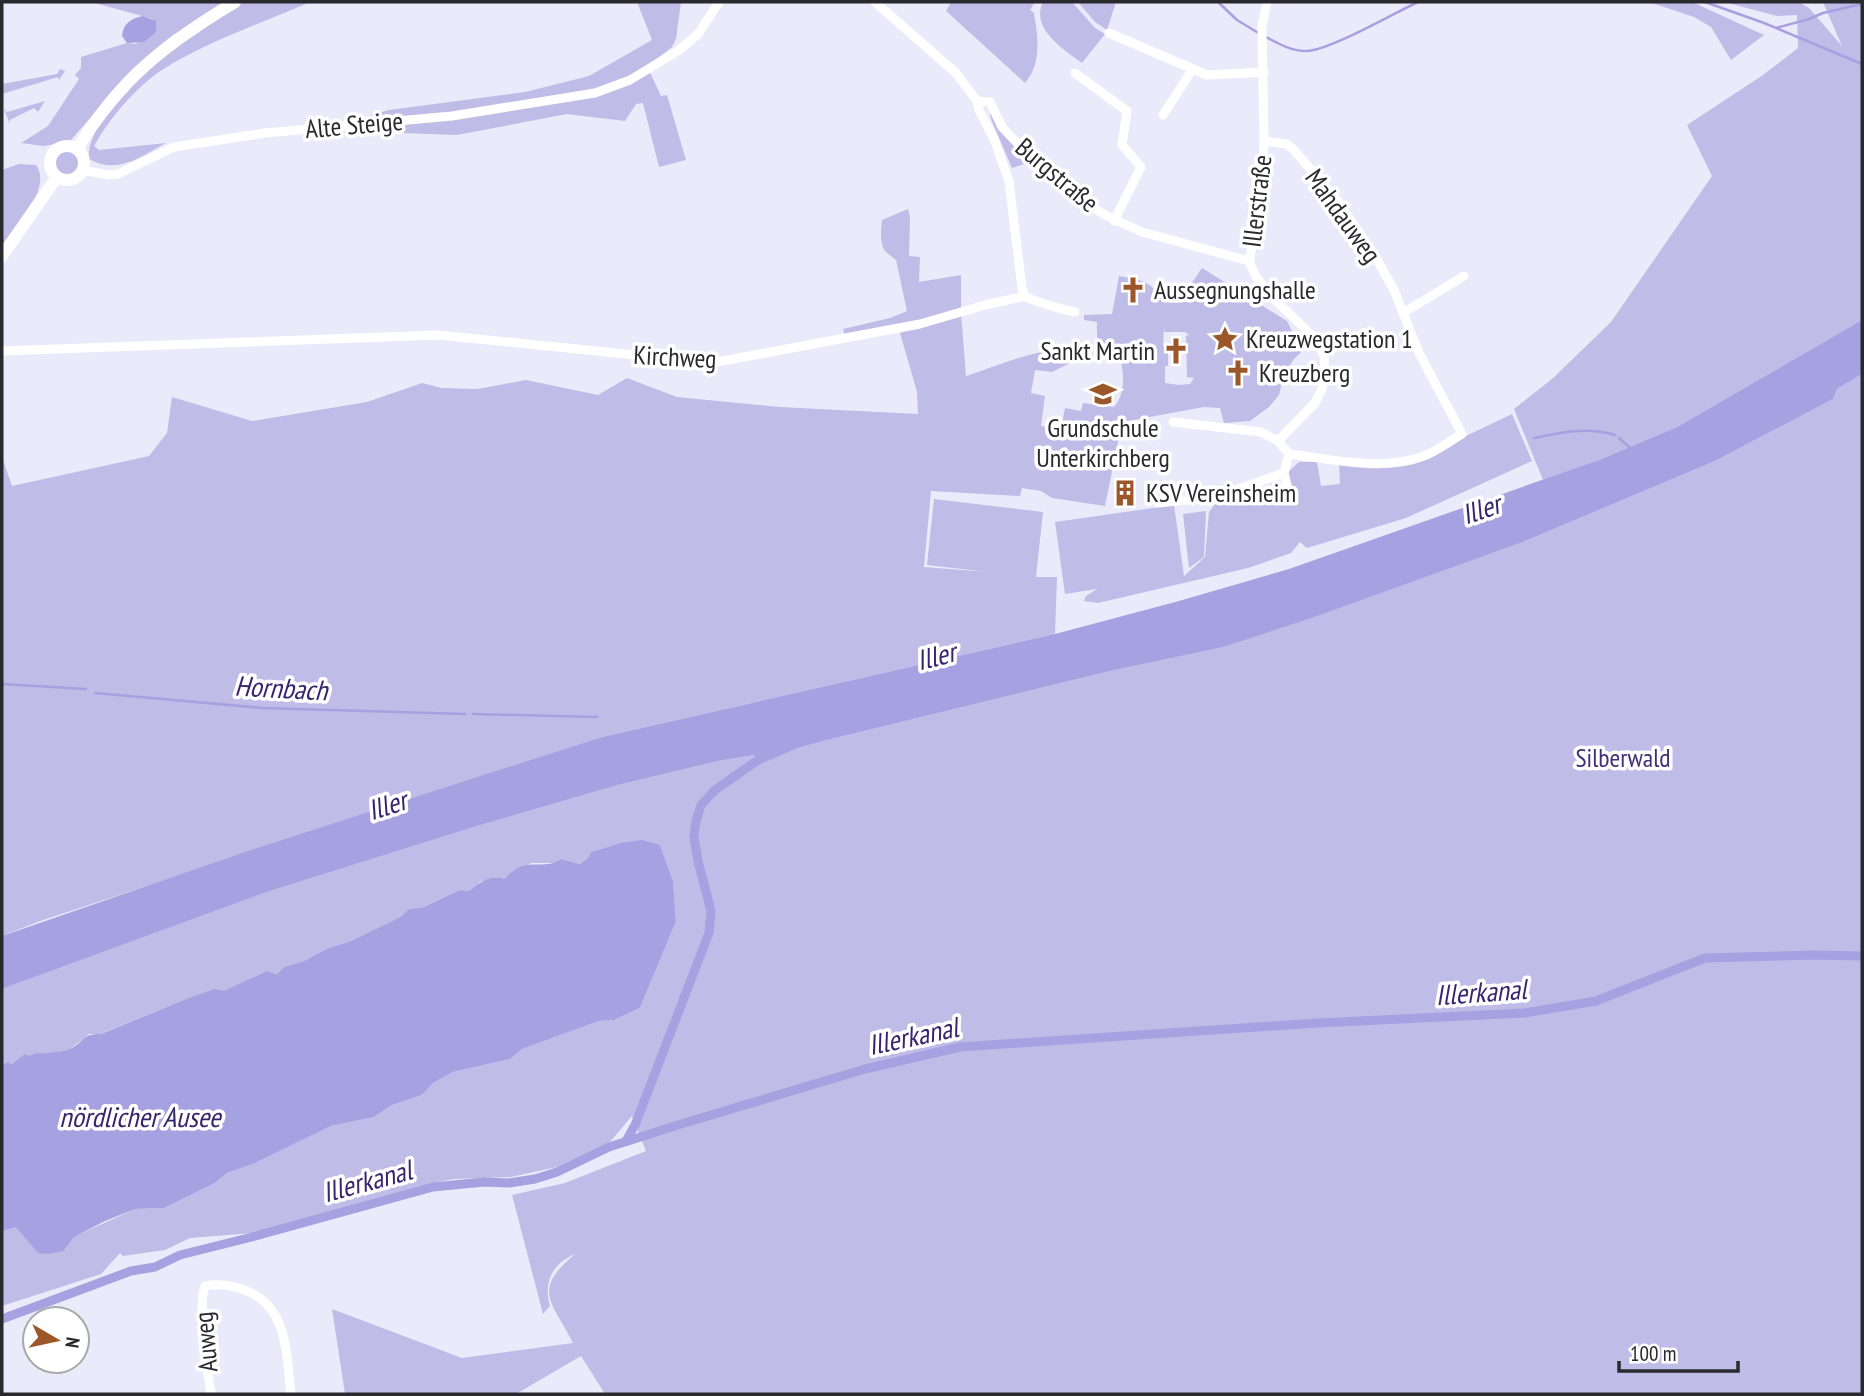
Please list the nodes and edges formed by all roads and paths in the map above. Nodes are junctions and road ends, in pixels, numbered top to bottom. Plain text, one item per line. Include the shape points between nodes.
1 (235, 2) edge
2 (719, 2) edge
3 (875, 2) edge
4 (1267, 2) edge
5 (1109, 33) dead end
6 (1192, 70) junction
7 (1264, 72) junction
8 (1075, 73) dead end
9 (977, 101) junction
10 (1163, 115) dead end
11 (1264, 141) junction
12 (76, 149) junction
13 (82, 170) junction
14 (57, 177) junction
15 (1115, 219) junction
16 (2, 256) edge
17 (1249, 261) junction
18 (1464, 276) dead end
19 (1025, 296) junction
20 (1075, 312) dead end
21 (1403, 313) junction
22 (2, 351) edge
23 (1173, 422) dead end
24 (1278, 441) junction
25 (1289, 454) junction
26 (1284, 473) junction
27 (1289, 493) dead end
28 (1158, 503) dead end
29 (211, 1394) edge
30 (291, 1394) edge

1 - 12 main road via 192,27 142,67 105,107
2 - 13 street, Alte Steige via 688,43 630,80 595,93 452,116 265,133 174,147 109,175
3 - 9 street, Burgstraße via 956,73
4 - 7 street, Illerstraße via 1262,27
5 - 6 street
6 - 7 street via 1208,75
6 - 10 street
7 - 11 street, Illerstraße
8 - 15 street via 1127,111 1122,145 1141,167
9 - 15 street, Burgstraße via 990,102 1002,127 1035,162 1078,198
9 - 19 street via 1006,166
11 - 17 street, Illerstraße via 1257,226
11 - 21 street, Mahdauweg via 1293,149 1338,201 1375,256
12 - 13 main road via 83,158
12 - 14 main road via 65,146 52,154 50,166
13 - 14 main road via 69,180
14 - 16 main road
15 - 17 street, Burgstraße via 1142,232
17 - 24 street, Illerstraße via 1256,277 1314,338 1324,356 1322,389 1315,403
18 - 21 street
19 - 20 street
19 - 22 street, Kirchweg via 920,324 717,362 439,335
21 - 25 street, Mahdauweg via 1419,354 1462,434 1426,455 1405,461 1373,463
23 - 24 street via 1261,432
24 - 25 street
25 - 26 street
26 - 27 street
26 - 28 street via 1214,496
29 - 30 street, Auweg via 202,1295 205,1286 212,1284 252,1293 277,1315

